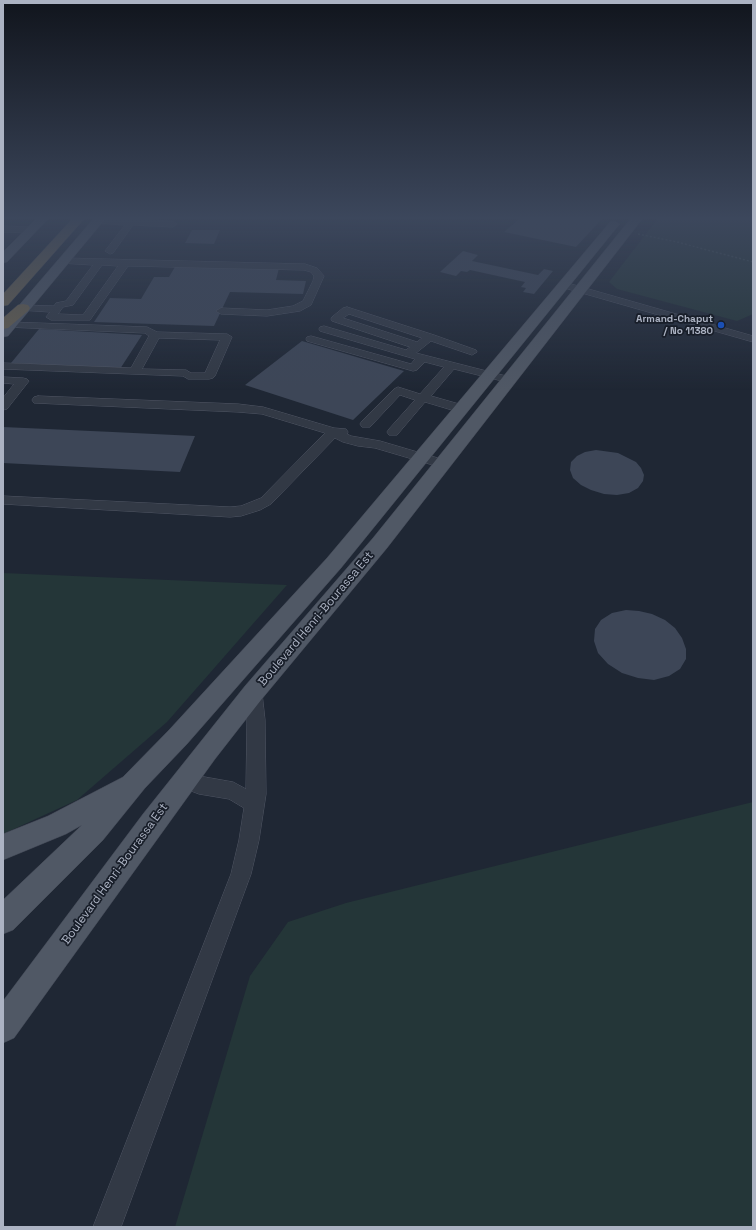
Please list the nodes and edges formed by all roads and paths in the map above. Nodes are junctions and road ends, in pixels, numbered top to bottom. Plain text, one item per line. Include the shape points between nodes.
1 (27, 275) edge
2 (51, 275) edge
3 (90, 275) edge
4 (116, 275) edge
5 (318, 275) edge
6 (572, 275) edge
7 (593, 275) edge
8 (564, 285) junction
9 (581, 291) junction
10 (3, 302) edge
11 (24, 308) junction
12 (57, 309) junction
13 (221, 311) dead end
14 (5, 328) edge
15 (324, 329) dead end
16 (155, 335) junction
17 (430, 337) junction
18 (311, 338) dead end
19 (753, 339) edge
20 (418, 346) junction
21 (472, 352) dead end
22 (408, 354) junction
23 (424, 358) junction
24 (452, 365) junction
25 (3, 366) edge
26 (135, 372) junction
27 (488, 375) junction
28 (3, 380) edge
29 (510, 380) junction
30 (423, 398) junction
31 (38, 400) dead end
32 (3, 406) edge
33 (462, 408) junction
34 (366, 424) dead end
35 (333, 432) junction
36 (393, 432) dead end
37 (422, 458) junction
38 (443, 464) junction
39 (3, 500) edge
40 (253, 693) junction
41 (178, 737) junction
42 (136, 780) junction
43 (185, 780) junction
44 (255, 804) junction
45 (3, 847) edge
46 (3, 920) edge
47 (3, 1027) edge
48 (107, 1227) edge

1 - 10 highway
2 - 11 main road
3 - 12 street via 69,303 60,305
4 - 12 street via 86,318 51,317
5 - 13 street via 307,303 296,309 267,313
6 - 8 main road, Boulevard Henri-Bourassa Est
7 - 9 main road, Boulevard Henri-Bourassa Est
8 - 9 street
8 - 27 main road, Boulevard Henri-Bourassa Est
9 - 19 street
9 - 29 main road, Boulevard Henri-Bourassa Est
11 - 12 street
11 - 14 highway
14 - 16 street via 147,330
15 - 22 street
16 - 26 street
16 - 26 street via 227,337 209,376
17 - 20 street
17 - 20 street via 347,310 336,319
17 - 21 street
18 - 23 street via 411,373
20 - 22 street
22 - 23 street
23 - 24 street
24 - 27 street
24 - 30 street
25 - 26 street
27 - 29 street
27 - 33 main road, Boulevard Henri-Bourassa Est
28 - 32 street via 23,381
29 - 38 main road, Boulevard Henri-Bourassa Est
30 - 33 street
30 - 34 street via 398,391
30 - 36 street
31 - 35 street via 251,409 274,413
33 - 37 main road, Boulevard Henri-Bourassa Est
35 - 37 street via 347,439 376,444
35 - 39 street via 266,501 255,508 241,511
37 - 38 street
37 - 41 main road, Boulevard Henri-Bourassa Est via 344,552
38 - 40 main road, Boulevard Henri-Bourassa Est
40 - 43 main road, Boulevard Henri-Bourassa Est
40 - 44 street via 256,723
41 - 42 main road, Boulevard Henri-Bourassa Est
41 - 43 main road
42 - 45 main road via 57,825
42 - 46 main road, Boulevard Henri-Bourassa Est via 94,831
43 - 44 street via 234,791
43 - 47 main road, Boulevard Henri-Bourassa Est
44 - 48 street via 236,890

